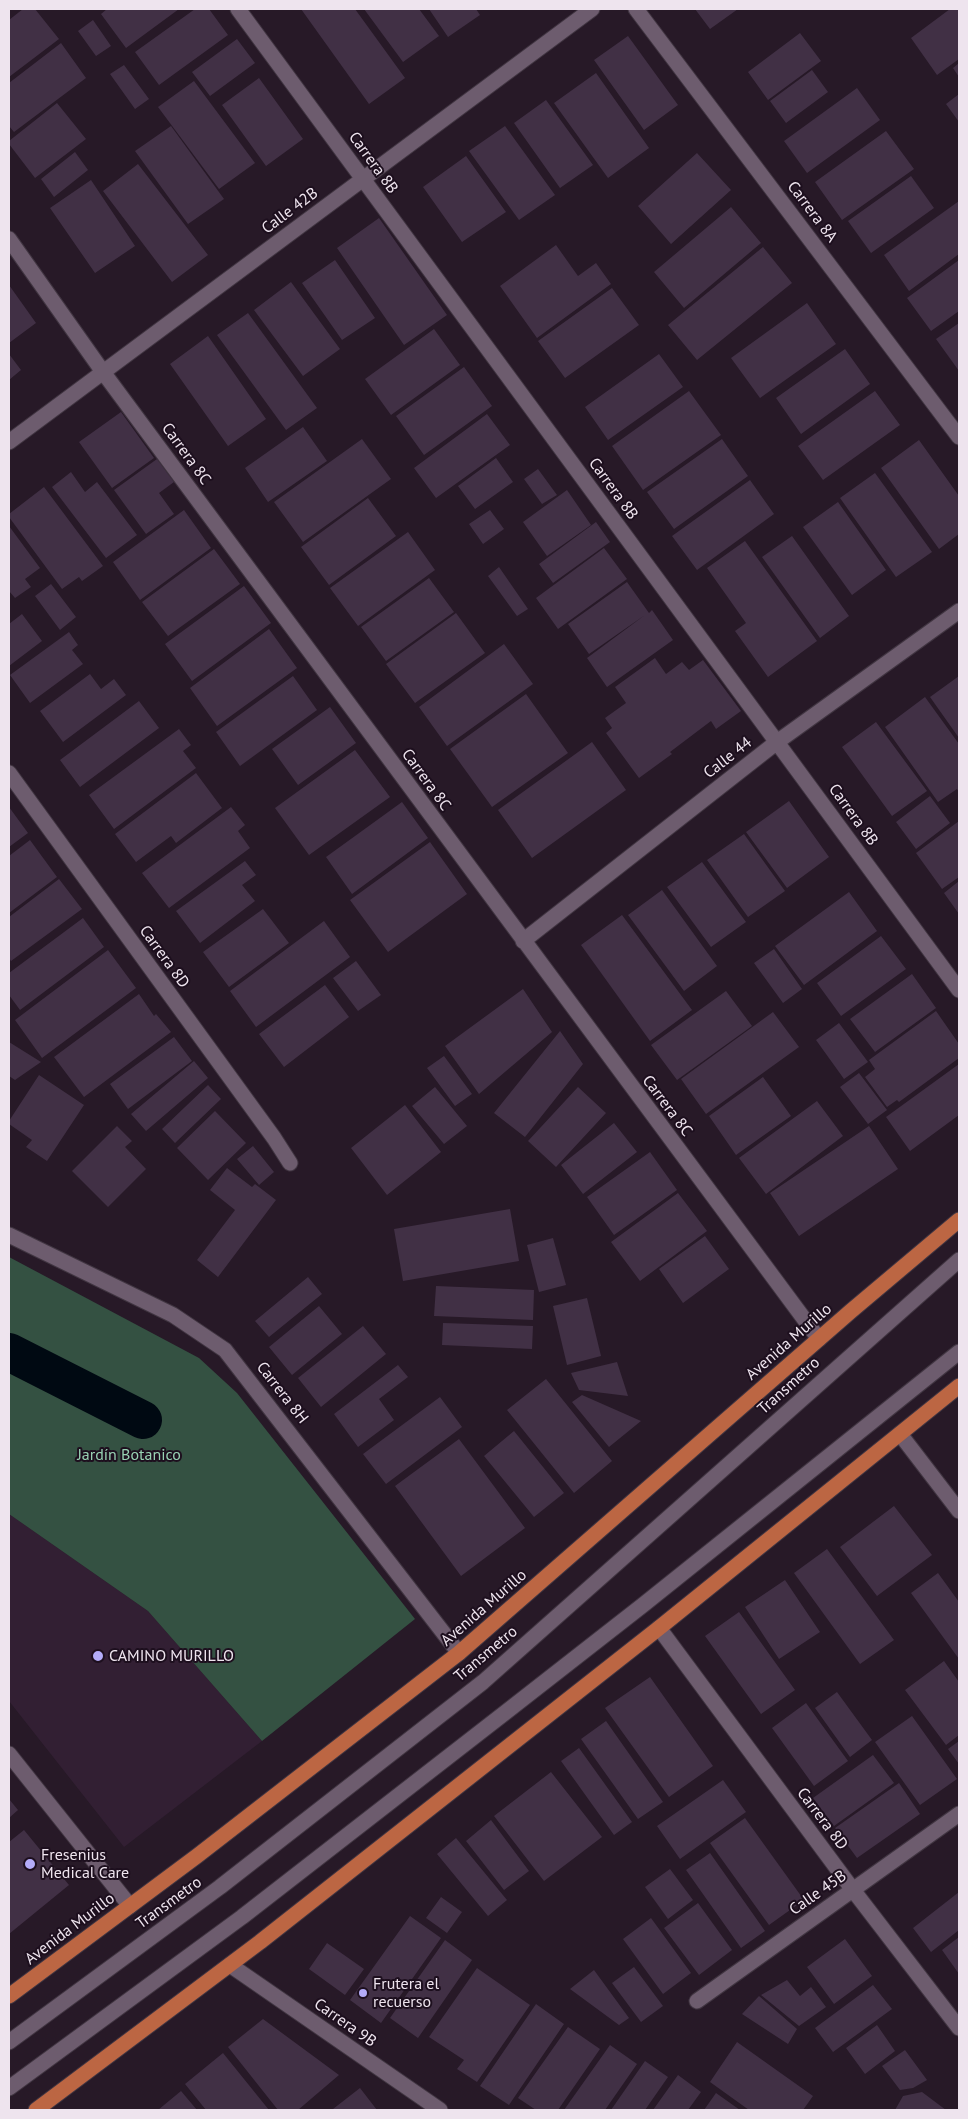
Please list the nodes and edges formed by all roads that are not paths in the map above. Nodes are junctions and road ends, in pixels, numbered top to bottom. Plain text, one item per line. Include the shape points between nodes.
1 (238, 9) edge
2 (592, 9) edge
3 (636, 9) edge
4 (363, 179) junction
5 (9, 239) edge
6 (103, 372) junction
7 (959, 437) edge
8 (9, 442) edge
9 (959, 611) edge
10 (777, 742) junction
11 (9, 773) edge
12 (524, 941) junction
13 (959, 990) edge
14 (290, 1163) dead end
15 (959, 1220) edge
16 (9, 1234) edge
17 (959, 1260) edge
18 (819, 1340) junction
19 (959, 1352) edge
20 (959, 1386) edge
21 (900, 1434) junction
22 (959, 1511) edge
23 (659, 1628) junction
24 (458, 1654) junction
25 (9, 1754) edge
26 (959, 1814) edge
27 (853, 1890) junction
28 (130, 1906) junction
29 (230, 1965) junction
30 (9, 1996) edge
31 (697, 2001) dead end
32 (959, 2028) edge
33 (9, 2042) edge
34 (9, 2088) edge
35 (36, 2110) edge
36 (440, 2110) edge

1 - 4 street, Carrera 8B
2 - 4 street, Calle 42B
3 - 7 street, Carrera 8A
4 - 6 street, Calle 42B
4 - 10 street, Carrera 8B
5 - 6 street, Carrera 8C
6 - 8 street, Calle 42B
6 - 12 street, Carrera 8C
9 - 10 street, Calle 44
10 - 12 street, Calle 44
10 - 13 street, Carrera 8B
11 - 14 street, Carrera 8D
12 - 18 street, Carrera 8C
15 - 18 main road, Avenida Murillo
16 - 24 street, Carrera 8H via 173,1315 225,1350
17 - 33 street, Transmetro via 483,1682 220,1887
18 - 24 main road, Avenida Murillo
19 - 34 street via 643,1606 242,1917
20 - 21 main road
21 - 22 street
21 - 23 main road
23 - 27 street, Carrera 8D
23 - 29 main road
24 - 28 main road, Avenida Murillo
25 - 28 street
26 - 27 street, Calle 45B
27 - 31 street, Calle 45B
27 - 32 street, Carrera 8D
28 - 30 main road, Avenida Murillo
29 - 35 main road
29 - 36 street, Carrera 9B

